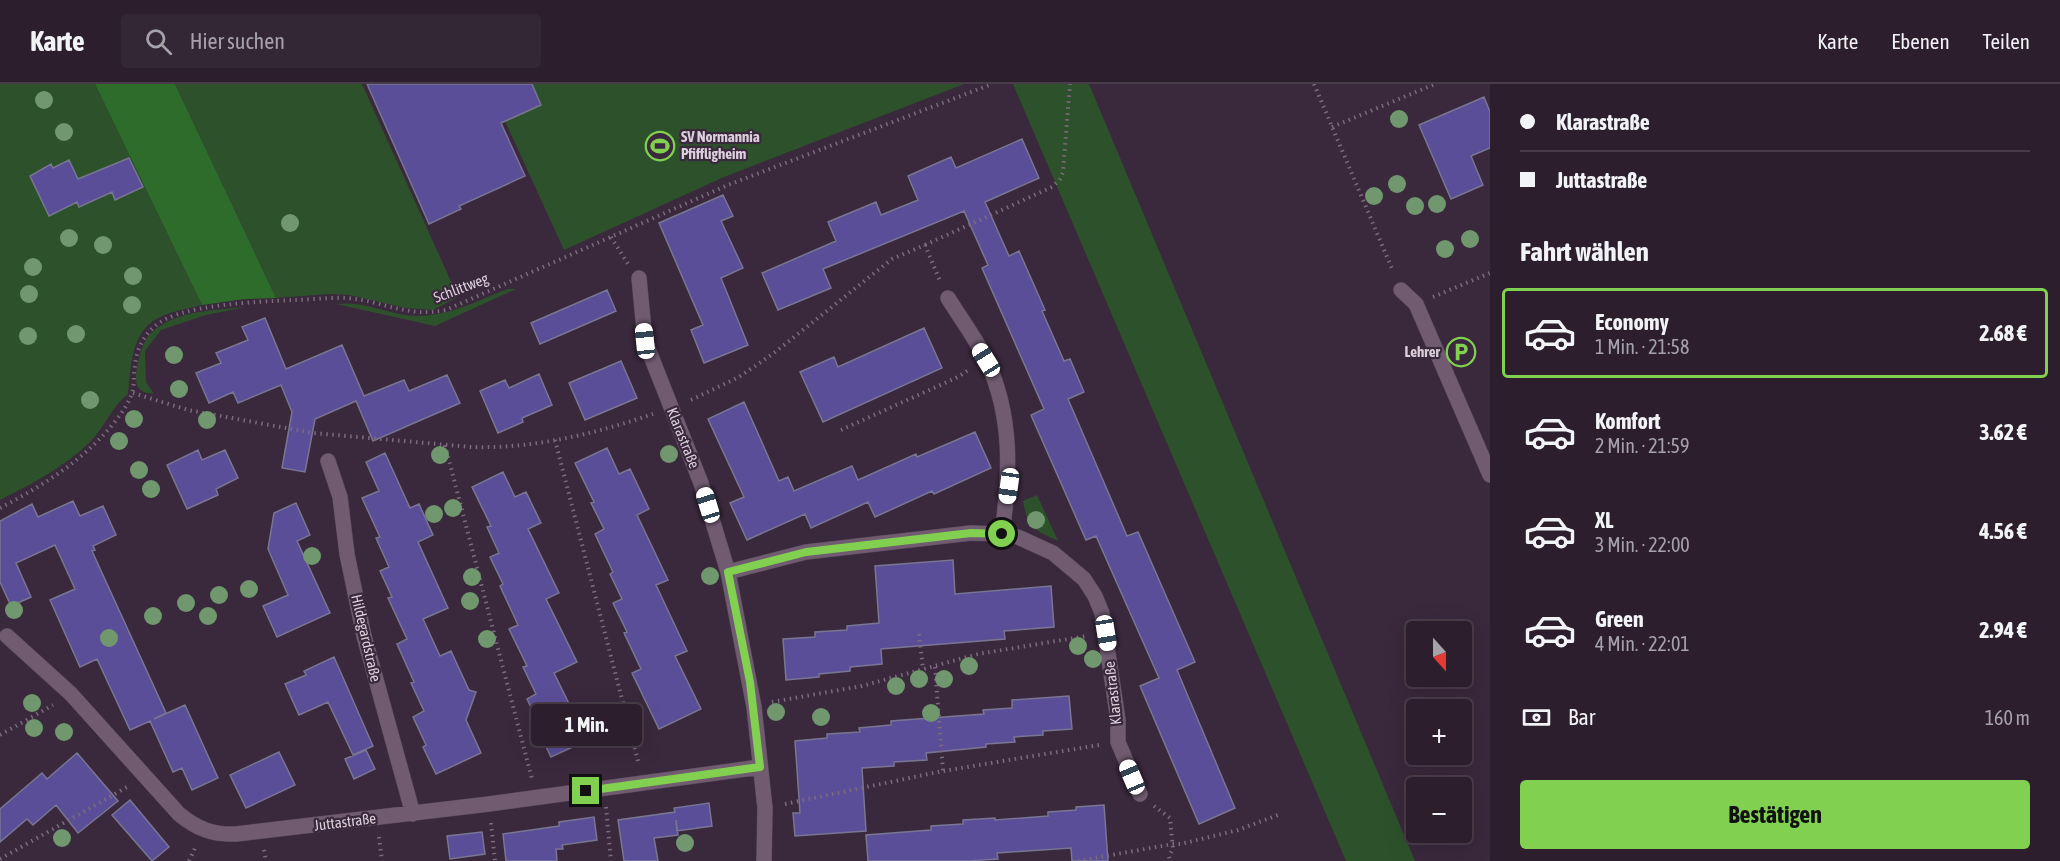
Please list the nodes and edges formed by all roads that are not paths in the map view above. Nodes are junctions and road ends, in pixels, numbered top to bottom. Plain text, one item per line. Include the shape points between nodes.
1 (639, 278) road end
2 (1401, 290) road end
3 (948, 298) road end
4 (328, 460) dead end
5 (1490, 475) edge
6 (1002, 534) junction
7 (728, 572) junction
8 (7, 636) dead end
9 (760, 767) junction
10 (1140, 794) road end
11 (413, 814) junction
12 (764, 861) edge

1 - 7 street, Klarastraße via 645,341 701,483
2 - 5 street via 1416,304
3 - 6 street via 986,360 1006,420 1009,486
4 - 11 street, Hildegardstraße via 340,497 364,636
6 - 7 street, Klarastraße via 971,533 806,552
6 - 10 street, Klarastraße via 1053,553 1084,579 1098,604 1106,633 1118,742
7 - 9 street via 754,706
8 - 11 street, Juttastraße via 71,694 145,777 199,828 217,834 236,834
9 - 11 street, Juttastraße
9 - 12 street via 765,808

